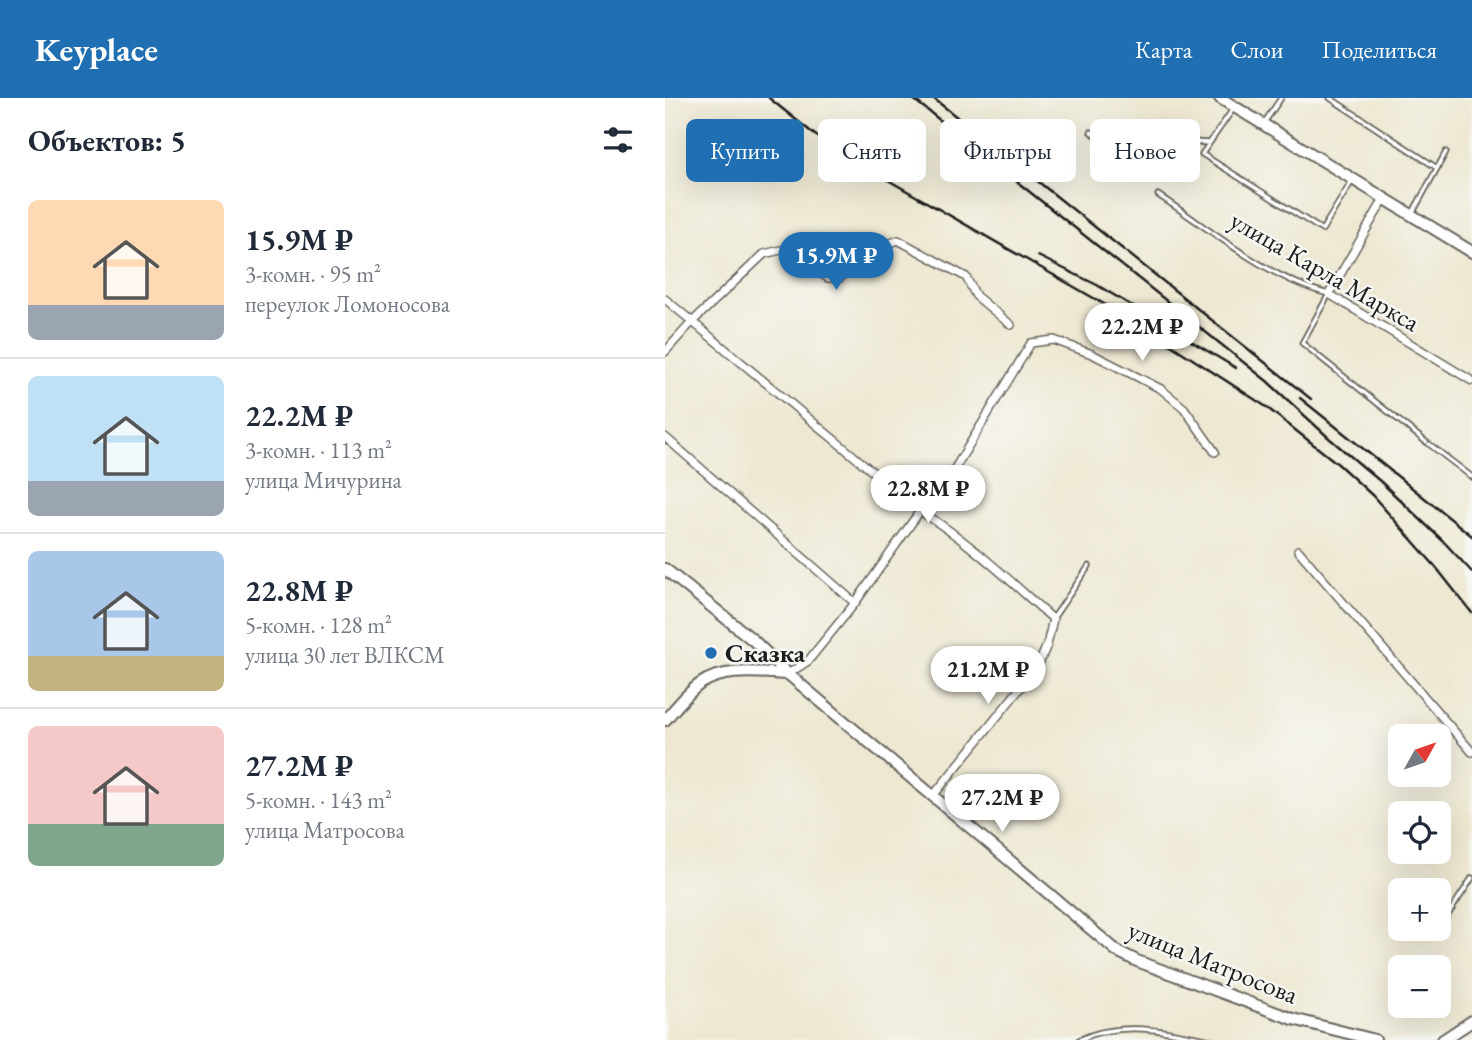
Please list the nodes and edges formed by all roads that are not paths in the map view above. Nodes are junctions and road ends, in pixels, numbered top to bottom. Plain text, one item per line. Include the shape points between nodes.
1 (1220, 98) edge
2 (1281, 98) edge
3 (1330, 98) edge
4 (1234, 107) junction
5 (1263, 125) junction
6 (1200, 142) edge
7 (1209, 143) junction
8 (1446, 152) dead end
9 (1437, 168) junction
10 (1353, 180) junction
11 (1158, 195) dead end
12 (1384, 200) junction
13 (1411, 215) junction
14 (1472, 252) edge
15 (1329, 294) junction
16 (665, 299) edge
17 (692, 322) junction
18 (1011, 325) dead end
19 (665, 352) edge
20 (1472, 381) edge
21 (665, 437) edge
22 (1215, 452) dead end
23 (1472, 477) edge
24 (920, 511) junction
25 (1298, 550) dead end
26 (1089, 566) dead end
27 (665, 569) edge
28 (855, 603) junction
29 (1053, 619) junction
30 (788, 674) junction
31 (665, 720) edge
32 (1472, 752) edge
33 (933, 796) junction
34 (1472, 878) edge
35 (1451, 910) edge
36 (1472, 1021) edge
37 (1079, 1040) edge
38 (1210, 1040) edge
39 (1375, 1040) edge
40 (1443, 1040) edge

1 - 4 street
2 - 5 lane
3 - 9 lane
4 - 5 street
4 - 7 lane
5 - 10 street
6 - 7 lane
7 - 10 lane via 1202,154 1322,230
8 - 9 lane
9 - 13 lane
10 - 12 street
11 - 15 lane, улица Карла Маркса via 1296,284
12 - 13 street
12 - 15 street
13 - 14 street
15 - 20 street, улица Карла Маркса
15 - 23 lane via 1302,343
16 - 17 street
17 - 18 street via 764,254 785,250 828,278 840,278 874,250 898,240 966,276 976,296
17 - 19 street
17 - 24 street
21 - 28 street
22 - 24 street via 1184,408 1161,389 1053,340 1031,343 946,483
24 - 28 street
24 - 29 street via 991,564
25 - 32 street
26 - 29 lane
27 - 30 street, улица Матросова
28 - 30 street via 808,661
29 - 33 street via 1038,666
30 - 31 street via 713,677
30 - 33 street, улица Матросова
33 - 39 street, улица Матросова via 1117,951 1293,1019
34 - 35 lane
36 - 40 street
37 - 38 lane via 1092,1033 1129,1027

